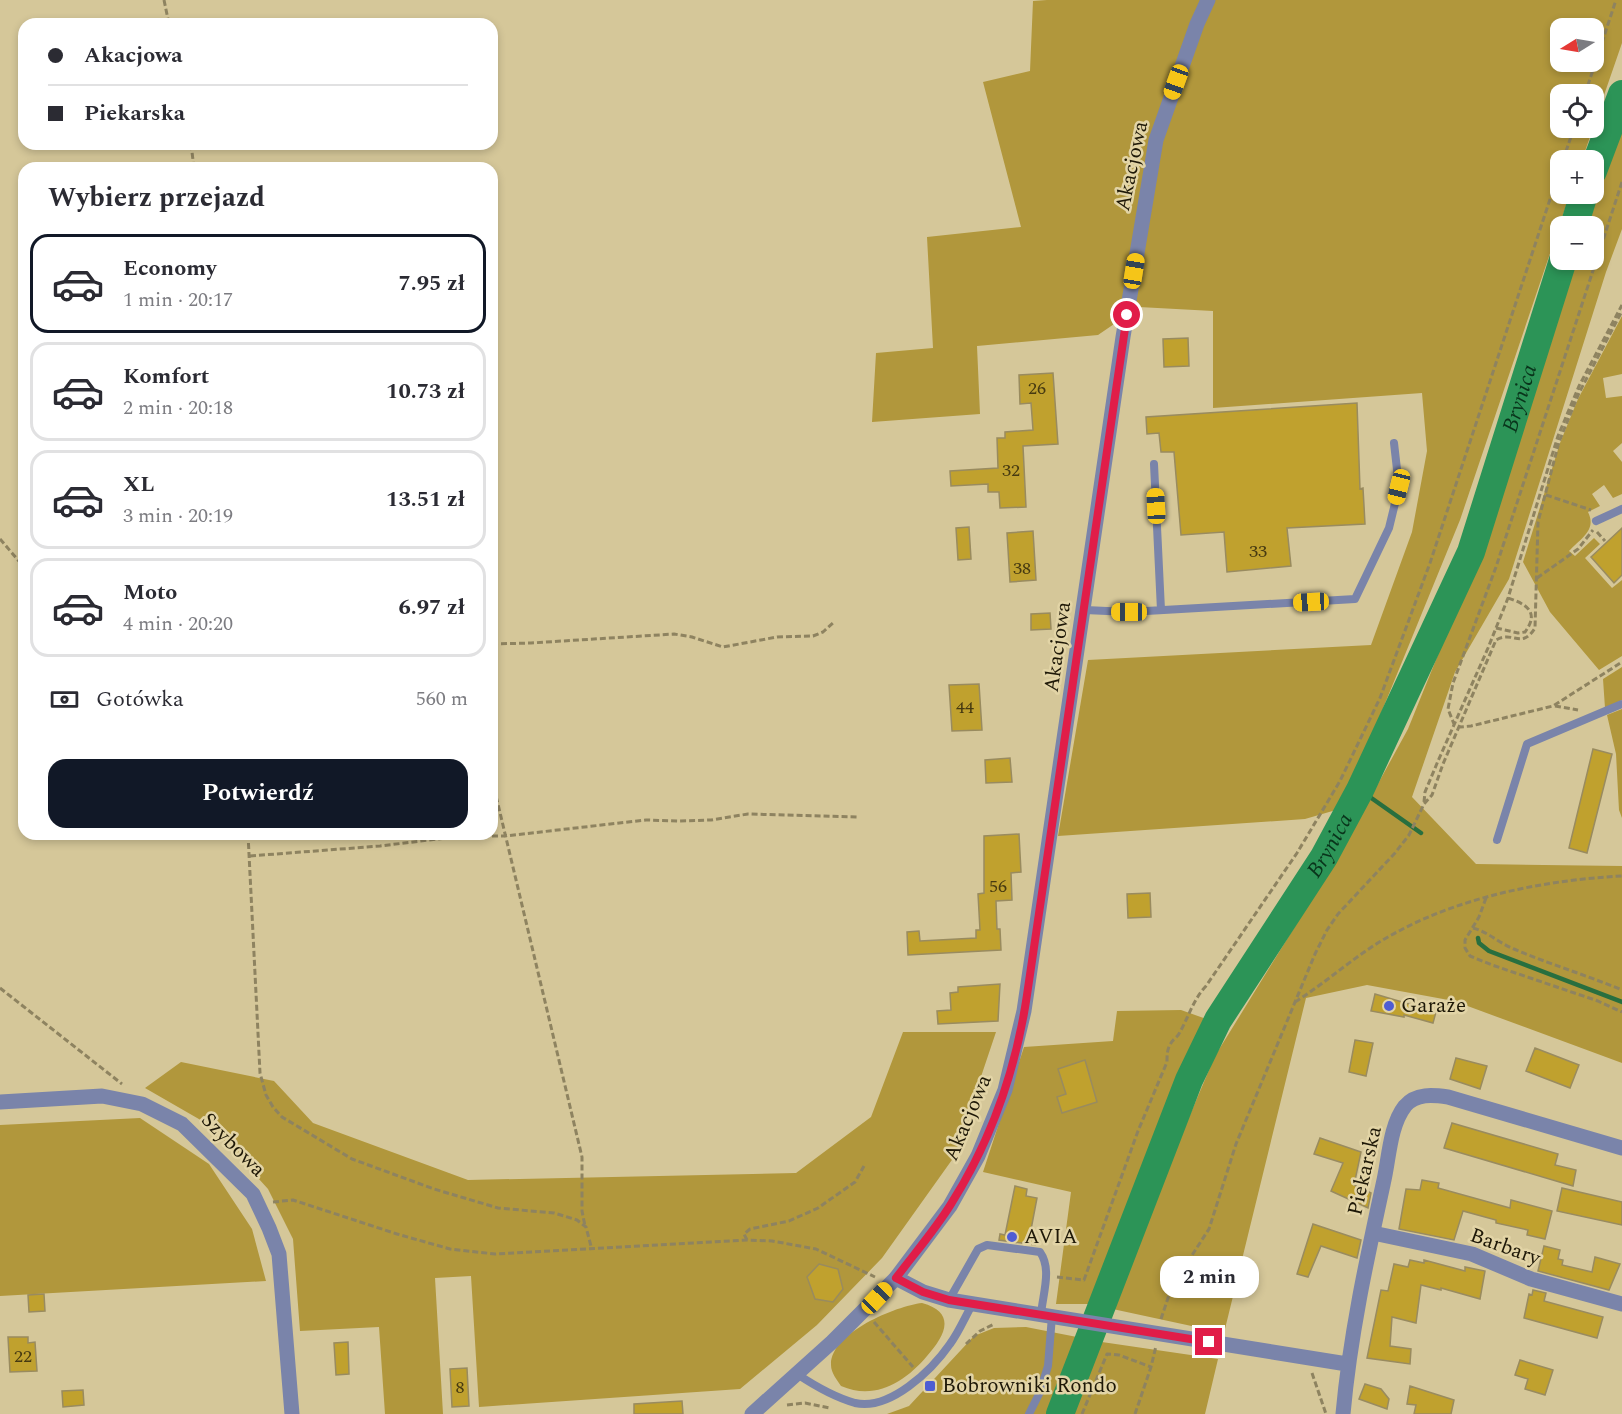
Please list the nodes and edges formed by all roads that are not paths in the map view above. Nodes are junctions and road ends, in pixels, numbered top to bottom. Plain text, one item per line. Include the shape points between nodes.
1 (1208, 0) edge
2 (1394, 443) dead end
3 (1154, 464) dead end
4 (1622, 509) edge
5 (1596, 521) road end
6 (1085, 610) junction
7 (1161, 610) junction
8 (1622, 704) edge
9 (1497, 840) dead end
10 (0, 1102) edge
11 (1622, 1149) edge
12 (1373, 1233) junction
13 (886, 1278) junction
14 (949, 1300) junction
15 (973, 1303) junction
16 (1622, 1304) edge
17 (1050, 1315) junction
18 (1347, 1364) junction
19 (797, 1374) junction
20 (292, 1414) edge
21 (752, 1414) edge
22 (1029, 1414) edge
23 (1342, 1414) edge

1 - 6 street, Akacjowa via 1156,140 1123,337
2 - 7 lane via 1399,487 1389,528 1355,599
3 - 7 lane
4 - 5 lane
6 - 7 lane
6 - 13 street, Akacjowa via 1024,1011 1008,1081 978,1156 950,1206
8 - 9 lane via 1527,744
10 - 20 street, Szybowa via 102,1096 142,1104 182,1124 254,1194 279,1254
11 - 12 street, Piekarska via 1448,1096 1430,1094 1405,1107 1395,1126
12 - 16 street, Barbary via 1472,1254 1531,1280
12 - 18 street, Piekarska
13 - 14 street
13 - 19 street, Akacjowa
14 - 15 street
14 - 17 lane via 978,1249 987,1245 1040,1252 1045,1259
15 - 17 street
15 - 19 lane via 950,1345 893,1397 857,1403 823,1391
17 - 18 street
17 - 22 lane via 1048,1366
18 - 23 street, Piekarska
19 - 21 street, Akacjowa

